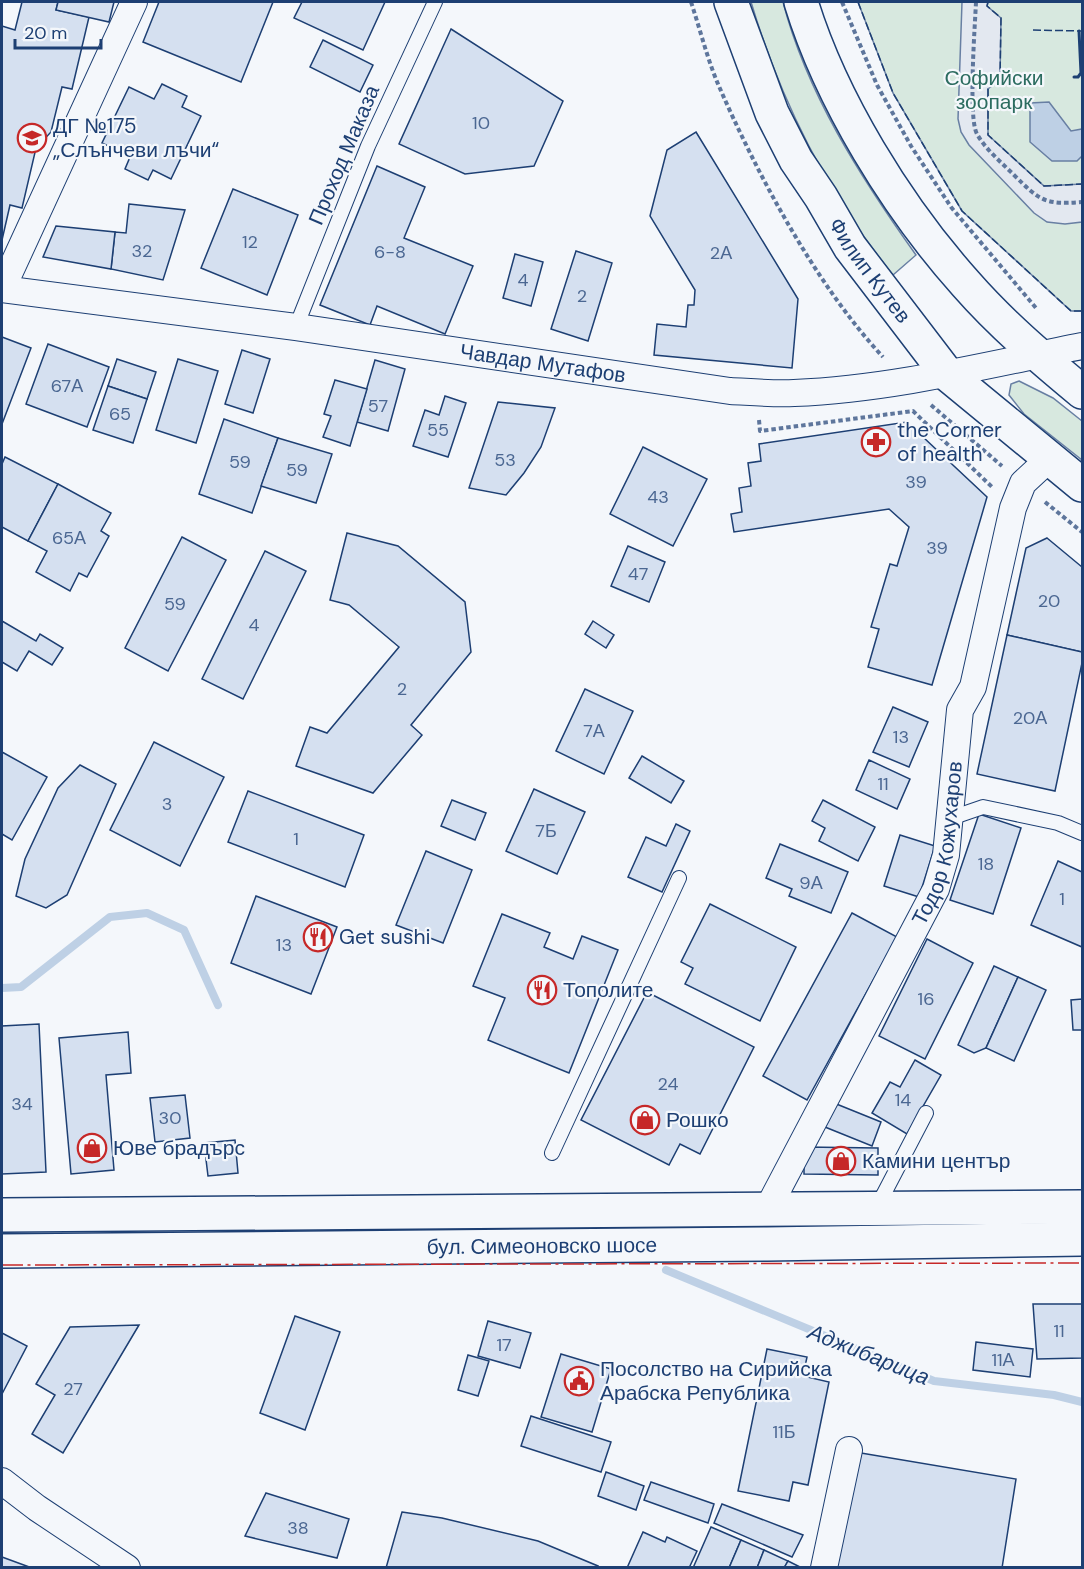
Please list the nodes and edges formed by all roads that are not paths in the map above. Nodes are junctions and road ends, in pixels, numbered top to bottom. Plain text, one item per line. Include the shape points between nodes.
1 (134, 2) edge
2 (435, 2) edge
3 (731, 2) edge
4 (801, 2) edge
5 (2, 289) edge
6 (296, 327) junction
7 (1083, 346) edge
8 (1037, 356) junction
9 (947, 374) junction
10 (1083, 392) edge
11 (1050, 458) junction
12 (1083, 485) edge
13 (951, 818) junction
14 (1083, 833) edge
15 (679, 878) dead end
16 (926, 1113) dead end
17 (552, 1153) dead end
18 (1083, 1207) edge
19 (876, 1209) junction
20 (767, 1210) junction
21 (2, 1215) edge
22 (1083, 1239) edge
23 (2, 1251) edge
24 (849, 1450) dead end
25 (2, 1481) edge
26 (127, 1568) edge
27 (824, 1568) edge

1 - 5 street
2 - 6 lane, Проход Маказа via 368,146
3 - 9 main road, Филип Кутев via 772,113 796,160 850,248
4 - 8 main road via 823,61 885,176 965,283
5 - 6 street, Чавдар Мутафов
6 - 9 street, Чавдар Мутафов via 756,392 823,392
7 - 8 street, Чавдар Мутафов
8 - 9 street, Чавдар Мутафов
8 - 10 main road
9 - 11 main road, Филип Кутев
11 - 12 main road, Филип Кутев
11 - 13 street, Тодор Кожухаров via 1023,483 1013,508 973,687 960,710
13 - 14 lane via 983,807 1058,823
13 - 20 street, Тодор Кожухаров via 936,889
15 - 17 lane
16 - 19 lane
18 - 19 main road, бул. Симеоновско шосе
19 - 20 main road, бул. Симеоновско шосе
20 - 21 main road, бул. Симеоновско шосе
22 - 23 main road, бул. Симеоновско шосе
24 - 27 street
25 - 26 street

